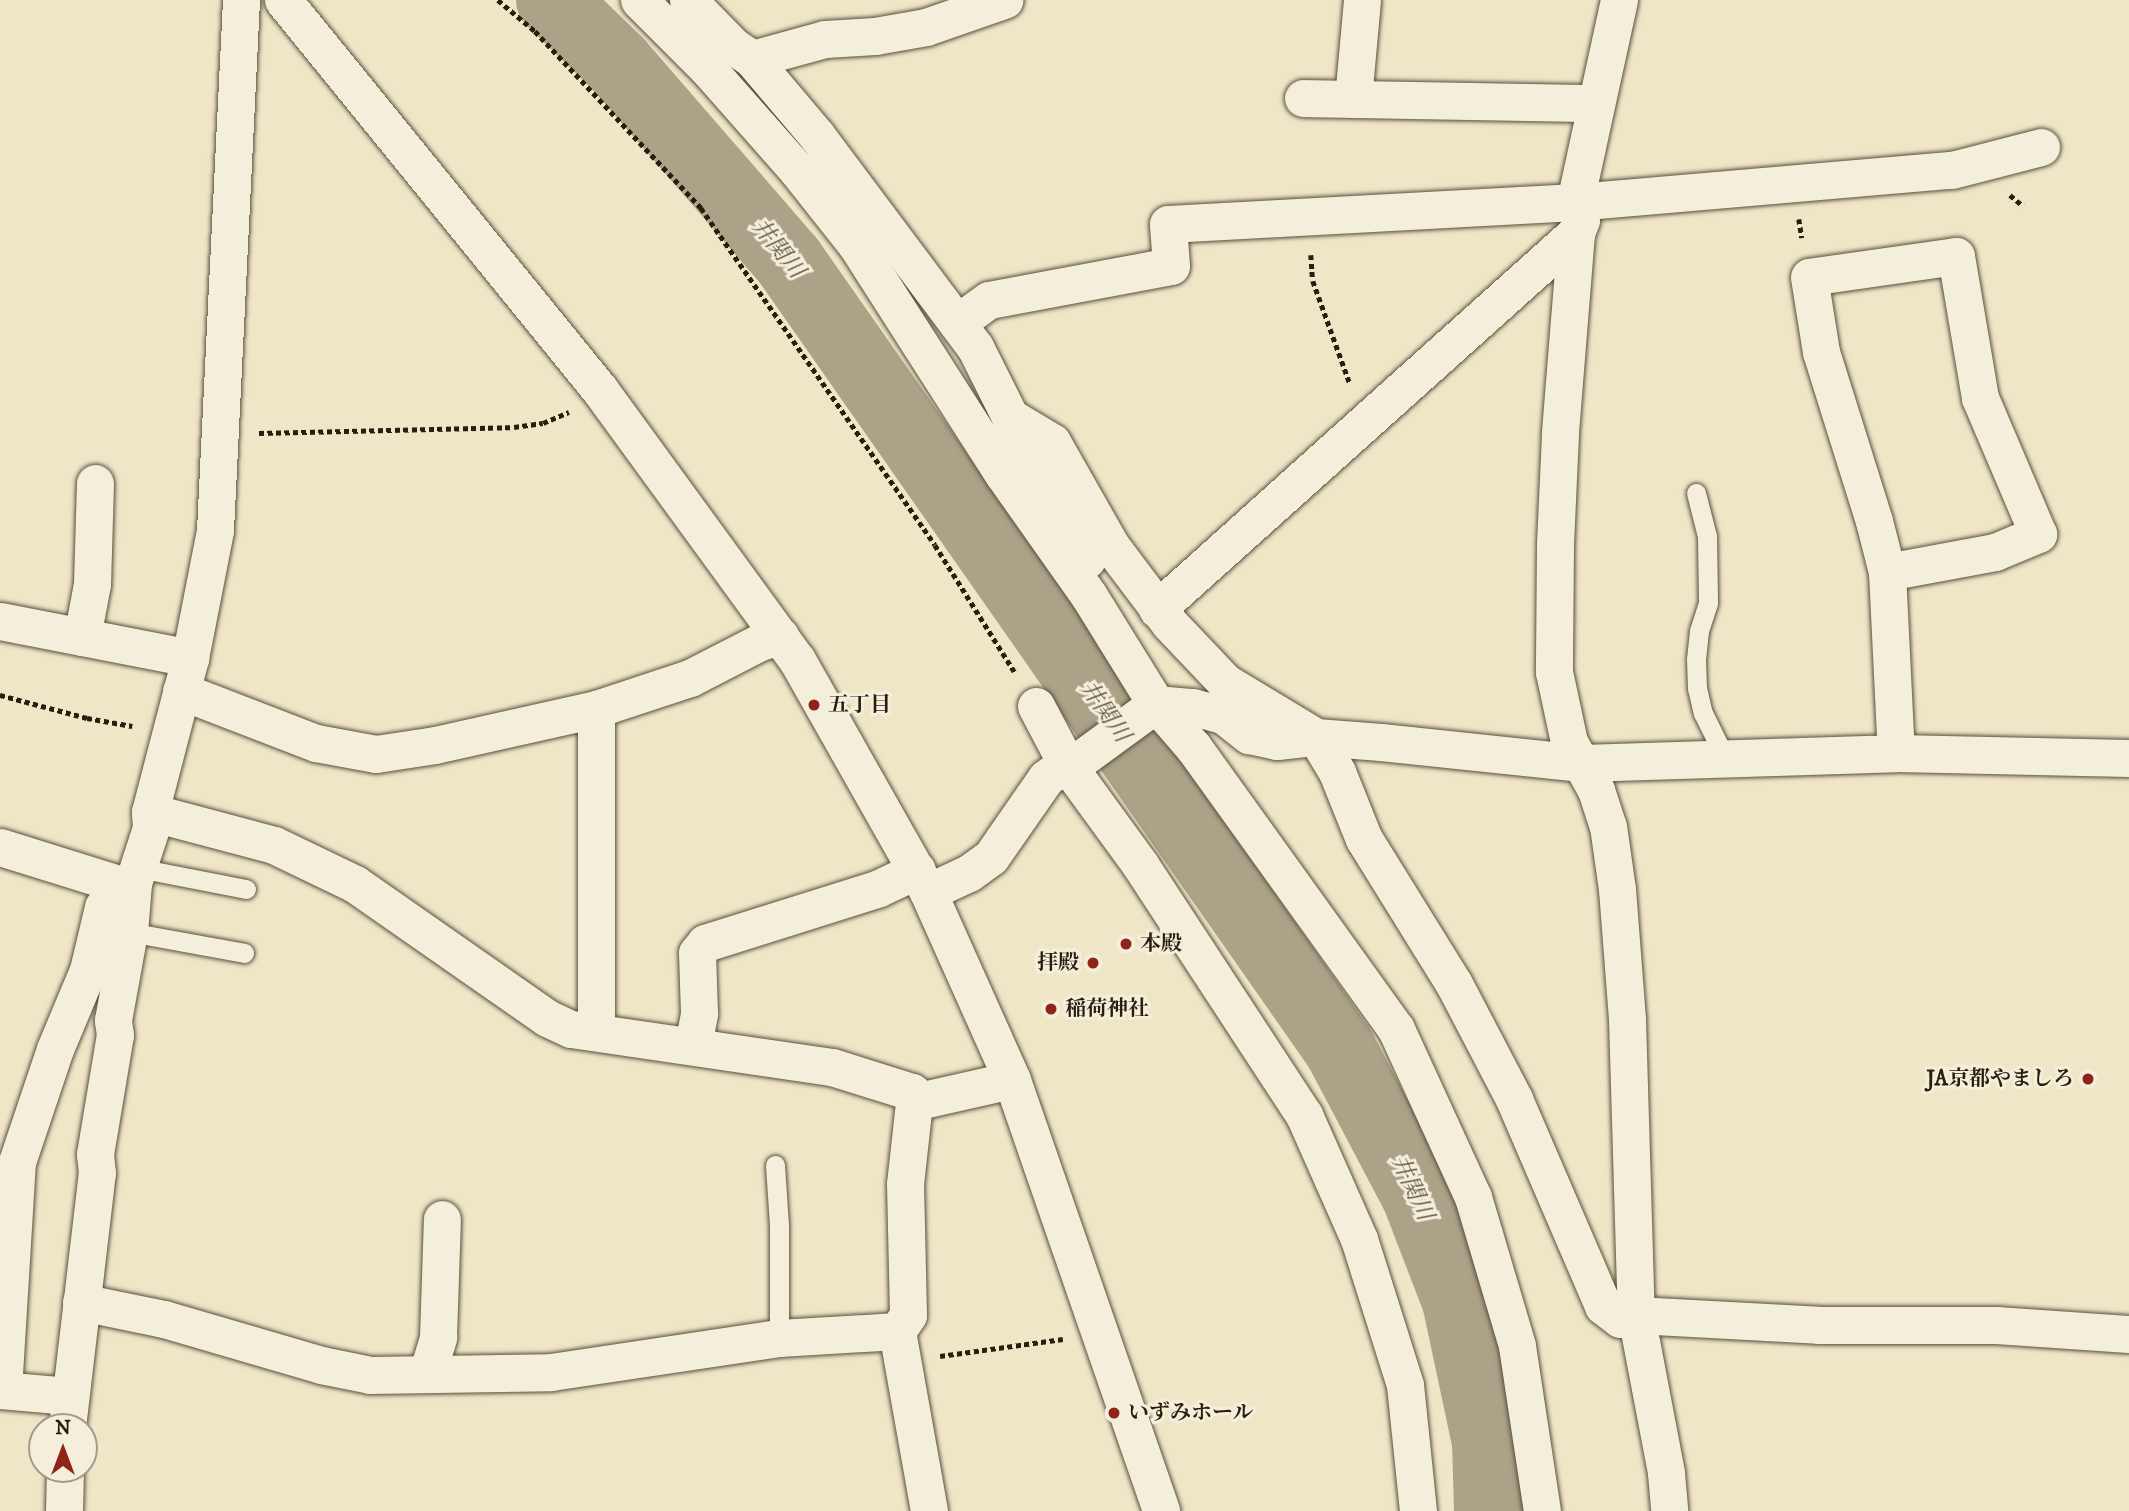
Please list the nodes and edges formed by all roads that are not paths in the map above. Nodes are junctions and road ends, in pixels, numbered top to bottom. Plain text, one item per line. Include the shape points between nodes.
1 (241, 0) edge
2 (283, 0) edge
3 (639, 0) edge
4 (688, 0) edge
5 (1004, 0) edge
6 (1010, 0) edge
7 (1362, 0) edge
8 (1619, 0) edge
9 (752, 59) junction
10 (1303, 98) dead end
11 (1353, 99) junction
12 (1594, 103) junction
13 (2041, 147) dead end
14 (1575, 217) junction
15 (957, 323) junction
16 (1010, 417) junction
17 (95, 483) dead end
18 (1696, 493) dead end
19 (1887, 572) junction
20 (1089, 596) junction
21 (1157, 609) junction
22 (0, 621) edge
23 (780, 636) junction
24 (82, 637) junction
25 (186, 674) junction
26 (1036, 706) road end
27 (1151, 708) junction
28 (597, 709) junction
29 (1316, 737) junction
30 (1896, 753) junction
31 (1725, 758) junction
32 (2129, 758) edge
33 (1074, 760) junction
34 (1582, 762) junction
35 (150, 812) junction
36 (0, 847) edge
37 (131, 879) junction
38 (922, 881) junction
39 (246, 889) dead end
40 (129, 932) junction
41 (244, 953) dead end
42 (597, 1032) junction
43 (693, 1045) junction
44 (1012, 1080) junction
45 (914, 1102) junction
46 (775, 1165) dead end
47 (442, 1220) dead end
48 (81, 1302) junction
49 (1636, 1315) junction
50 (2129, 1334) edge
51 (779, 1339) junction
52 (899, 1346) junction
53 (427, 1374) junction
54 (1, 1390) edge
55 (68, 1411) edge
56 (65, 1483) edge
57 (64, 1511) edge
58 (929, 1511) edge
59 (1161, 1511) edge
60 (1418, 1511) edge
61 (1542, 1511) edge
62 (1669, 1511) edge

1 - 25 street via 215,530
2 - 23 street via 600,390
3 - 20 street via 752,119 857,246 1003,474
4 - 9 street
5 - 6 street
5 - 9 street via 926,27 825,39
7 - 11 street
8 - 12 street
9 - 15 street via 817,136
10 - 11 street
11 - 12 street
12 - 14 street
13 - 14 street via 1952,170 1793,183
14 - 15 street via 1307,216 1167,224 1171,265 989,300
14 - 21 street via 1500,303
14 - 34 street via 1555,546 1554,672 1569,742
15 - 16 street via 975,347
16 - 20 street via 1087,555
16 - 21 street via 1052,442 1111,546
17 - 24 street via 92,584
18 - 31 lane via 1707,536 1708,603 1699,631 1697,688 1712,736
19 - 19 street via 1821,352 1808,277 1956,256 1980,398 2038,534 1995,551
19 - 30 street
20 - 27 street
21 - 29 street via 1225,682
22 - 24 street
23 - 28 street via 690,678
23 - 38 street
24 - 25 street
25 - 28 street via 316,743 376,754
25 - 35 street
26 - 33 street
27 - 29 street via 1193,707 1223,715 1249,735 1277,741
27 - 33 street
27 - 61 street via 1194,748 1396,1029 1473,1197 1517,1346
28 - 42 street
29 - 34 street
29 - 49 street via 1337,772 1364,839 1454,984 1514,1098 1603,1306 1620,1320
30 - 31 street
30 - 32 street
31 - 34 street
33 - 38 street via 1046,778 991,857 969,873
33 - 60 street via 1304,1115 1359,1239 1405,1385
34 - 49 street via 1608,826 1618,890 1627,1019
35 - 37 street via 151,828
35 - 42 street via 274,845 355,884 547,1018 571,1030
36 - 37 street
37 - 39 lane
37 - 40 street
37 - 54 street via 103,907 88,970 55,1049 17,1162
38 - 43 street via 879,888 705,943 697,953 699,1013
38 - 44 street
40 - 41 lane
40 - 48 street via 95,1154 97,1173
42 - 43 street
43 - 45 street via 832,1067 912,1092
44 - 45 street
44 - 59 street
45 - 52 street via 905,1184 908,1315
46 - 51 lane
47 - 53 street via 438,1336
48 - 53 street via 164,1320 321,1366 370,1375
48 - 55 street
49 - 50 street via 1818,1325 1996,1325
49 - 62 street
51 - 52 street
51 - 53 street via 551,1372
52 - 58 street
54 - 55 street
56 - 57 street

